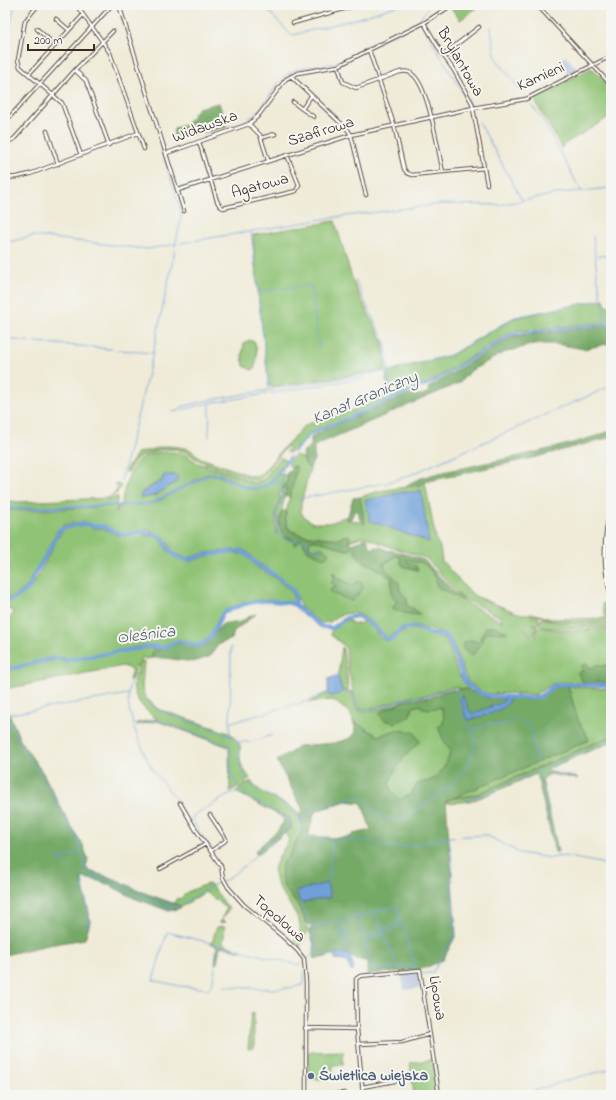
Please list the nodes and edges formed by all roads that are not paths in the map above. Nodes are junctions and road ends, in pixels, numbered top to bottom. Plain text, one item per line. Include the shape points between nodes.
1 (38, 5) edge
2 (76, 5) edge
3 (112, 5) edge
4 (119, 5) edge
5 (358, 5) edge
6 (452, 5) edge
7 (537, 5) edge
8 (354, 6) edge
9 (83, 15) junction
10 (56, 19) dead end
11 (293, 22) dead end
12 (424, 23) junction
13 (92, 26) junction
14 (479, 27) dead end
15 (37, 29) dead end
16 (69, 30) junction
17 (113, 30) dead end
18 (102, 41) junction
19 (55, 45) junction
20 (369, 50) junction
21 (443, 55) junction
22 (611, 56) edge
23 (592, 65) junction
24 (338, 66) junction
25 (75, 70) junction
26 (28, 74) junction
27 (291, 76) junction
28 (378, 80) junction
29 (39, 84) junction
30 (611, 85) edge
31 (52, 95) junction
32 (311, 96) junction
33 (293, 102) dead end
34 (302, 108) junction
35 (473, 108) junction
36 (314, 117) dead end
37 (431, 117) junction
38 (5, 122) edge
39 (249, 124) junction
40 (394, 124) junction
41 (46, 131) dead end
42 (138, 133) junction
43 (275, 134) dead end
44 (351, 135) junction
45 (261, 138) junction
46 (199, 142) junction
47 (5, 143) edge
48 (109, 145) junction
49 (144, 149) dead end
50 (166, 154) junction
51 (81, 155) junction
52 (287, 155) junction
53 (268, 160) junction
54 (58, 164) junction
55 (484, 168) junction
56 (443, 172) junction
57 (5, 178) edge
58 (211, 180) junction
59 (487, 184) dead end
60 (178, 190) junction
61 (366, 195) dead end
62 (184, 211) dead end
63 (611, 509) edge
64 (611, 594) edge
65 (180, 803) dead end
66 (210, 815) dead end
67 (206, 844) junction
68 (211, 851) junction
69 (160, 869) dead end
70 (305, 1028) junction
71 (357, 1029) junction
72 (430, 1034) junction
73 (359, 1044) junction
74 (400, 1080) dead end
75 (362, 1087) junction
76 (345, 1093) dead end
77 (306, 1095) edge
78 (335, 1095) edge
79 (363, 1095) edge
80 (440, 1095) edge

1 - 26 street via 25,21 18,60 20,67
2 - 9 street
3 - 13 street
4 - 50 street
5 - 8 street
6 - 12 street
7 - 23 street
8 - 11 street
9 - 13 street
9 - 16 street
10 - 16 street
12 - 20 street
12 - 21 street, Brylantowa
13 - 18 street
13 - 29 street
14 - 21 street
15 - 19 street
16 - 19 street
17 - 18 street
18 - 25 street
18 - 42 street via 111,55
19 - 26 street
20 - 24 street
20 - 28 street
21 - 35 street, Brylantowa
22 - 23 street, Kamieni
23 - 30 street
23 - 35 street, Kamieni via 526,99
24 - 27 street
24 - 28 street via 343,82 353,87
25 - 31 street
25 - 48 street via 86,81
26 - 29 street
27 - 32 street
27 - 39 street, Widawska
28 - 37 street via 404,71 412,73 427,98
28 - 40 street
29 - 31 street
29 - 38 street
31 - 47 street via 14,139
31 - 51 street via 64,107
32 - 34 street
32 - 44 street
33 - 34 street
34 - 36 street
35 - 37 street, Szafirowa
35 - 55 street, Brylantowa
37 - 40 street, Szafirowa
37 - 56 street
39 - 45 street
39 - 46 street, Widawska
40 - 44 street, Szafirowa
40 - 56 street via 403,167 407,173 412,175
41 - 54 street
42 - 48 street
42 - 49 street
43 - 45 street
44 - 52 street, Szafirowa
44 - 61 street
45 - 53 street
46 - 50 street, Widawska
46 - 58 street
48 - 51 street
50 - 60 street
51 - 54 street
52 - 53 street, Szafirowa
52 - 58 street, Agatowa via 299,185 296,191 223,208 219,204
53 - 58 street, Szafirowa
54 - 57 street via 24,176
55 - 56 street
55 - 59 street, Brylantowa
58 - 60 street, Szafirowa
60 - 62 street
63 - 64 main road via 605,554
65 - 67 street, Topolowa
66 - 68 street via 226,839
67 - 68 street, Topolowa
67 - 69 street
68 - 70 street, Topolowa via 222,868 225,881 239,900 303,958 306,969
70 - 71 street
70 - 77 street, Topolowa
71 - 72 street, Lipowa via 357,976 420,970
71 - 73 street
72 - 73 street via 402,1042
72 - 80 street, Lipowa
73 - 75 street
74 - 75 street
75 - 79 street
76 - 78 street
77 - 78 street

